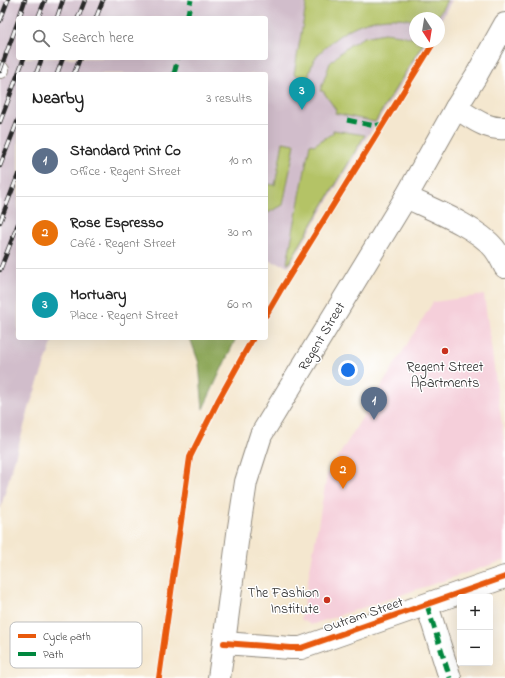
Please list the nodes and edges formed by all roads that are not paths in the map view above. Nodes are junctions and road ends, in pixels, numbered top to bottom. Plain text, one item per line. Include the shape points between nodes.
1 (505, 24) edge
2 (456, 108) junction
3 (505, 128) edge
4 (406, 197) junction
5 (505, 267) edge
6 (505, 577) edge
7 (427, 605) junction
8 (224, 643) junction
9 (219, 678) edge
10 (450, 678) edge

1 - 2 main road, Regent Street
2 - 3 main road via 487,126
2 - 4 main road, Regent Street
4 - 5 main road via 478,234 494,248
4 - 8 main road, Regent Street via 261,435 246,482
6 - 7 main road, Outram Street
7 - 8 main road, Outram Street via 301,648
7 - 10 main road
8 - 9 main road, Regent Street

